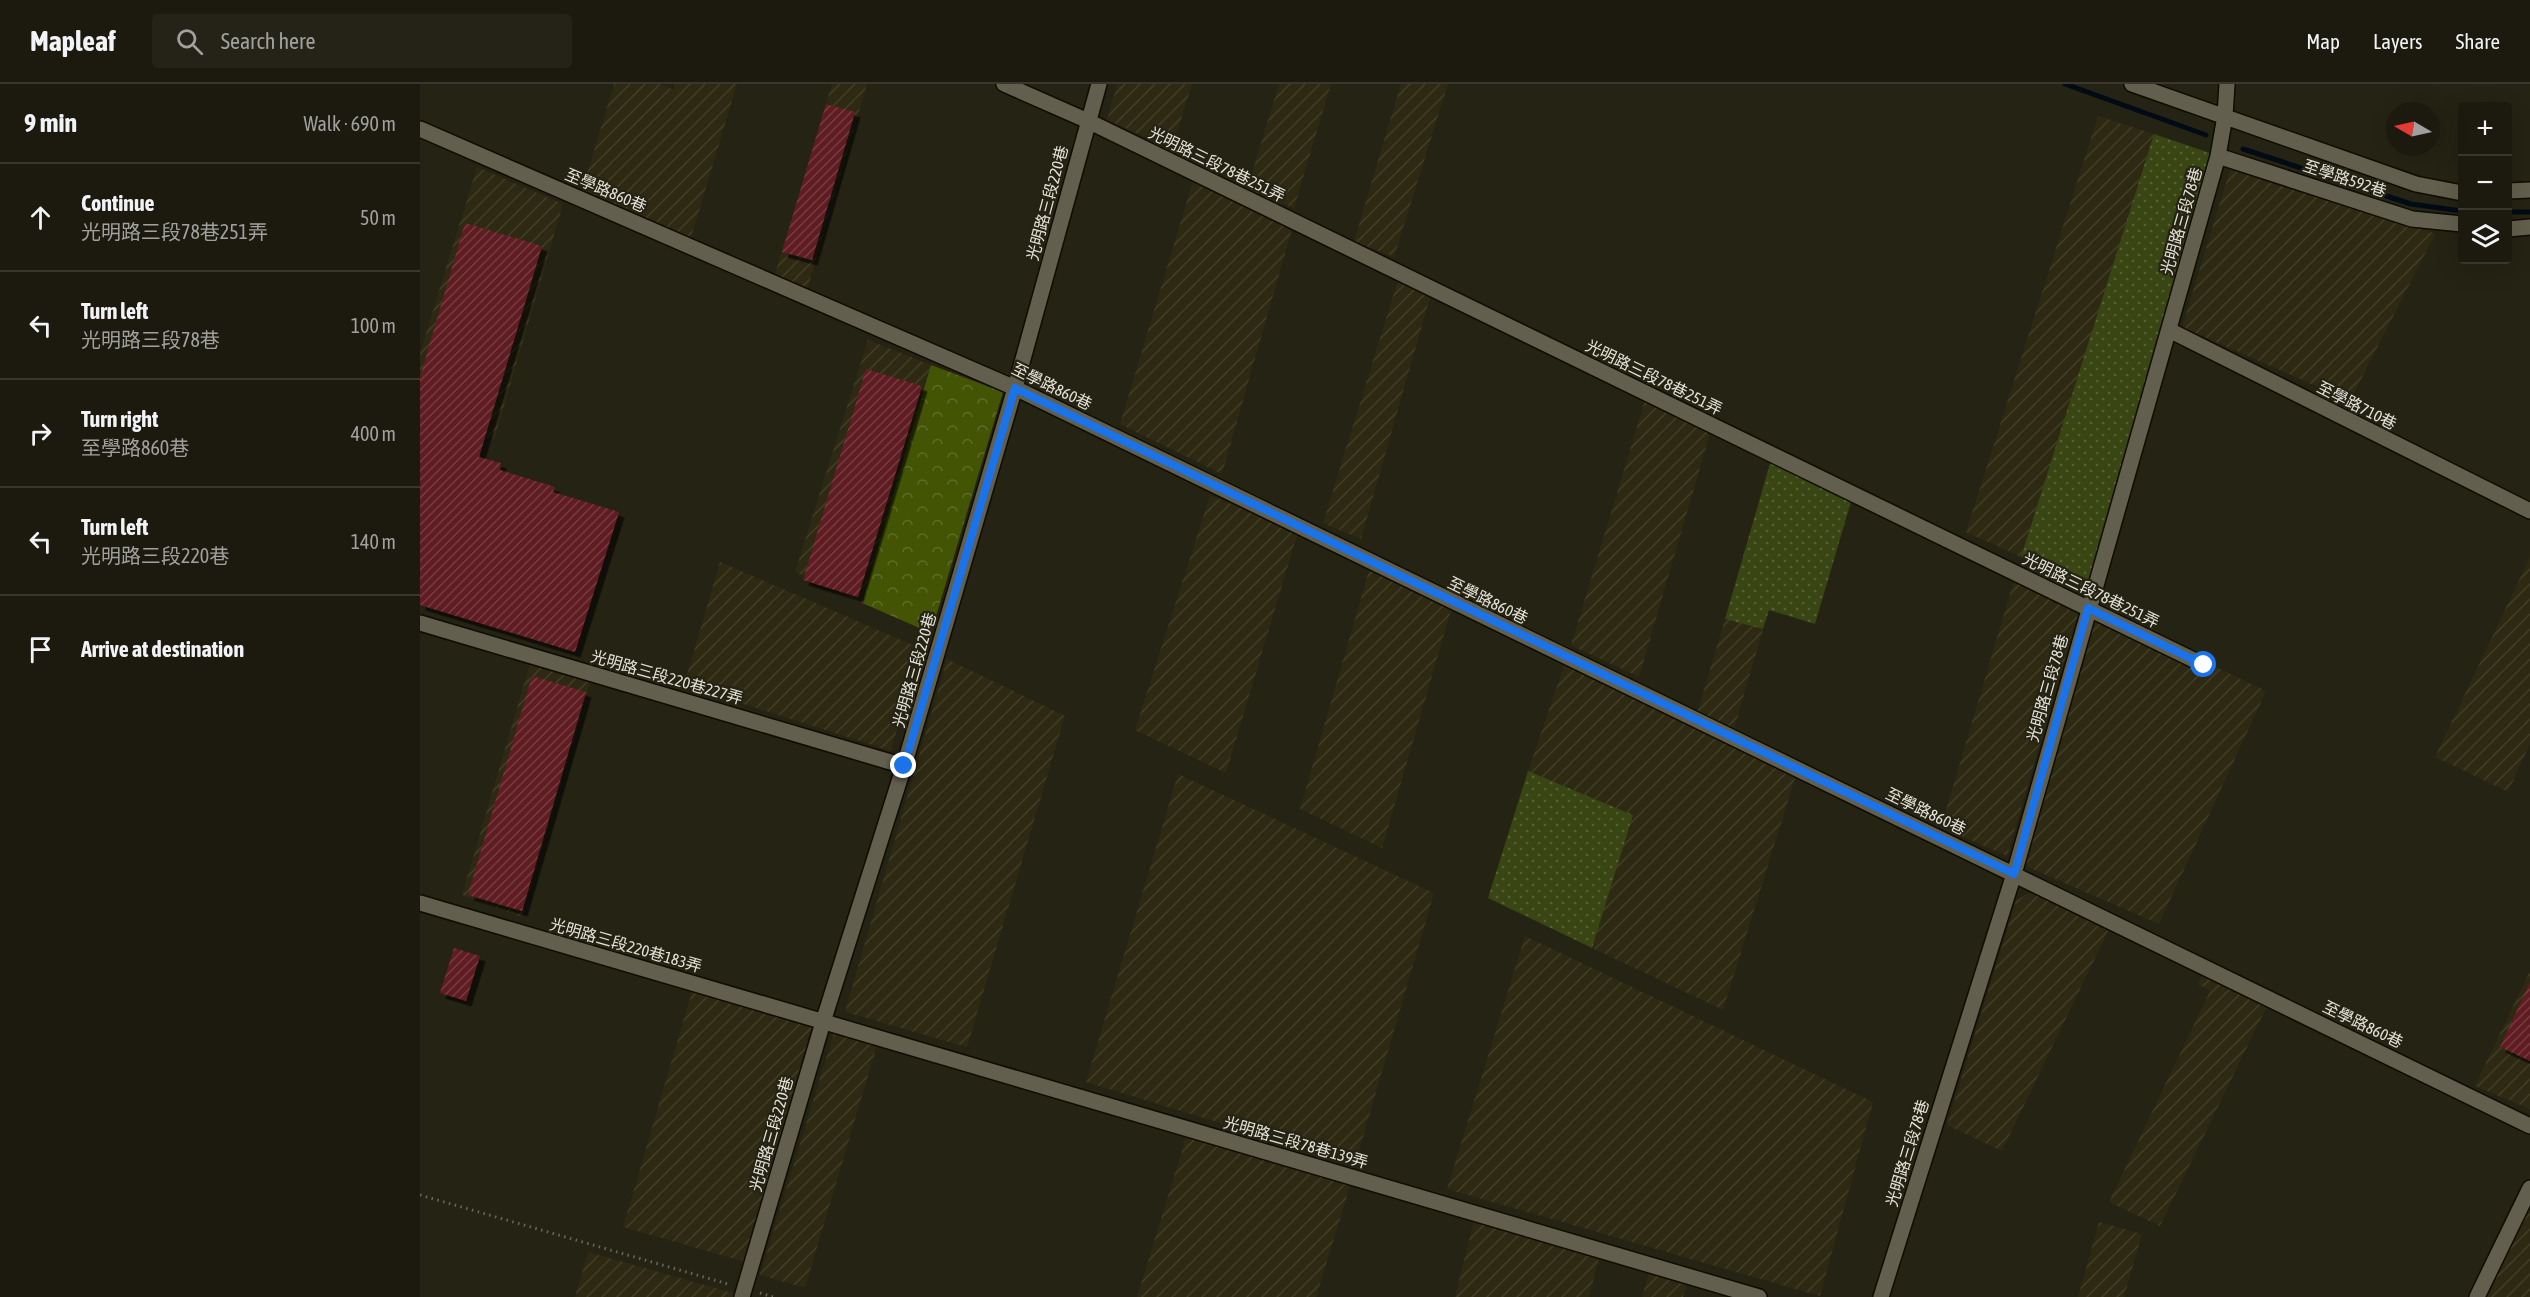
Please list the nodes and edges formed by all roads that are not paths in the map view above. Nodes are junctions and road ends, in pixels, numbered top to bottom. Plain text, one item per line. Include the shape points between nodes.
1 (1004, 84) edge
2 (1099, 84) edge
3 (2132, 84) edge
4 (2227, 84) edge
5 (2225, 116) junction
6 (1088, 121) junction
7 (420, 129) edge
8 (2218, 156) junction
9 (2530, 190) edge
10 (2458, 192) edge
11 (2512, 192) edge
12 (2458, 224) edge
13 (2530, 227) edge
14 (2512, 229) edge
15 (2169, 330) junction
16 (1015, 388) junction
17 (2530, 511) edge
18 (2088, 608) junction
19 (420, 623) edge
20 (2204, 665) dead end
21 (904, 766) junction
22 (2014, 874) junction
23 (420, 903) edge
24 (823, 1022) junction
25 (2530, 1126) edge
26 (2530, 1188) edge
27 (743, 1293) edge
28 (1759, 1297) edge
29 (1881, 1297) edge
30 (2477, 1297) edge

1 - 6 street, 光明路三段78巷251弄
2 - 6 street, 光明路三段220巷
3 - 5 street
4 - 5 street, 光明路三段78巷
5 - 8 street, 光明路三段78巷
5 - 10 street via 2416,184
6 - 16 street, 光明路三段220巷
6 - 18 street, 光明路三段78巷251弄
7 - 16 street, 至學路860巷
8 - 12 street, 至學路592巷 via 2412,219
8 - 15 street, 光明路三段78巷
9 - 11 street
13 - 14 street
15 - 17 street, 至學路710巷
15 - 18 street, 光明路三段78巷
16 - 21 street, 光明路三段220巷
16 - 22 street, 至學路860巷
18 - 20 street, 光明路三段78巷251弄
18 - 22 street, 光明路三段78巷
19 - 21 street, 光明路三段220巷227弄
21 - 24 street, 光明路三段220巷
22 - 25 street, 至學路860巷
22 - 29 street, 光明路三段78巷
23 - 24 street, 光明路三段220巷183弄
24 - 27 street, 光明路三段220巷
24 - 28 street, 光明路三段78巷139弄
26 - 30 street

